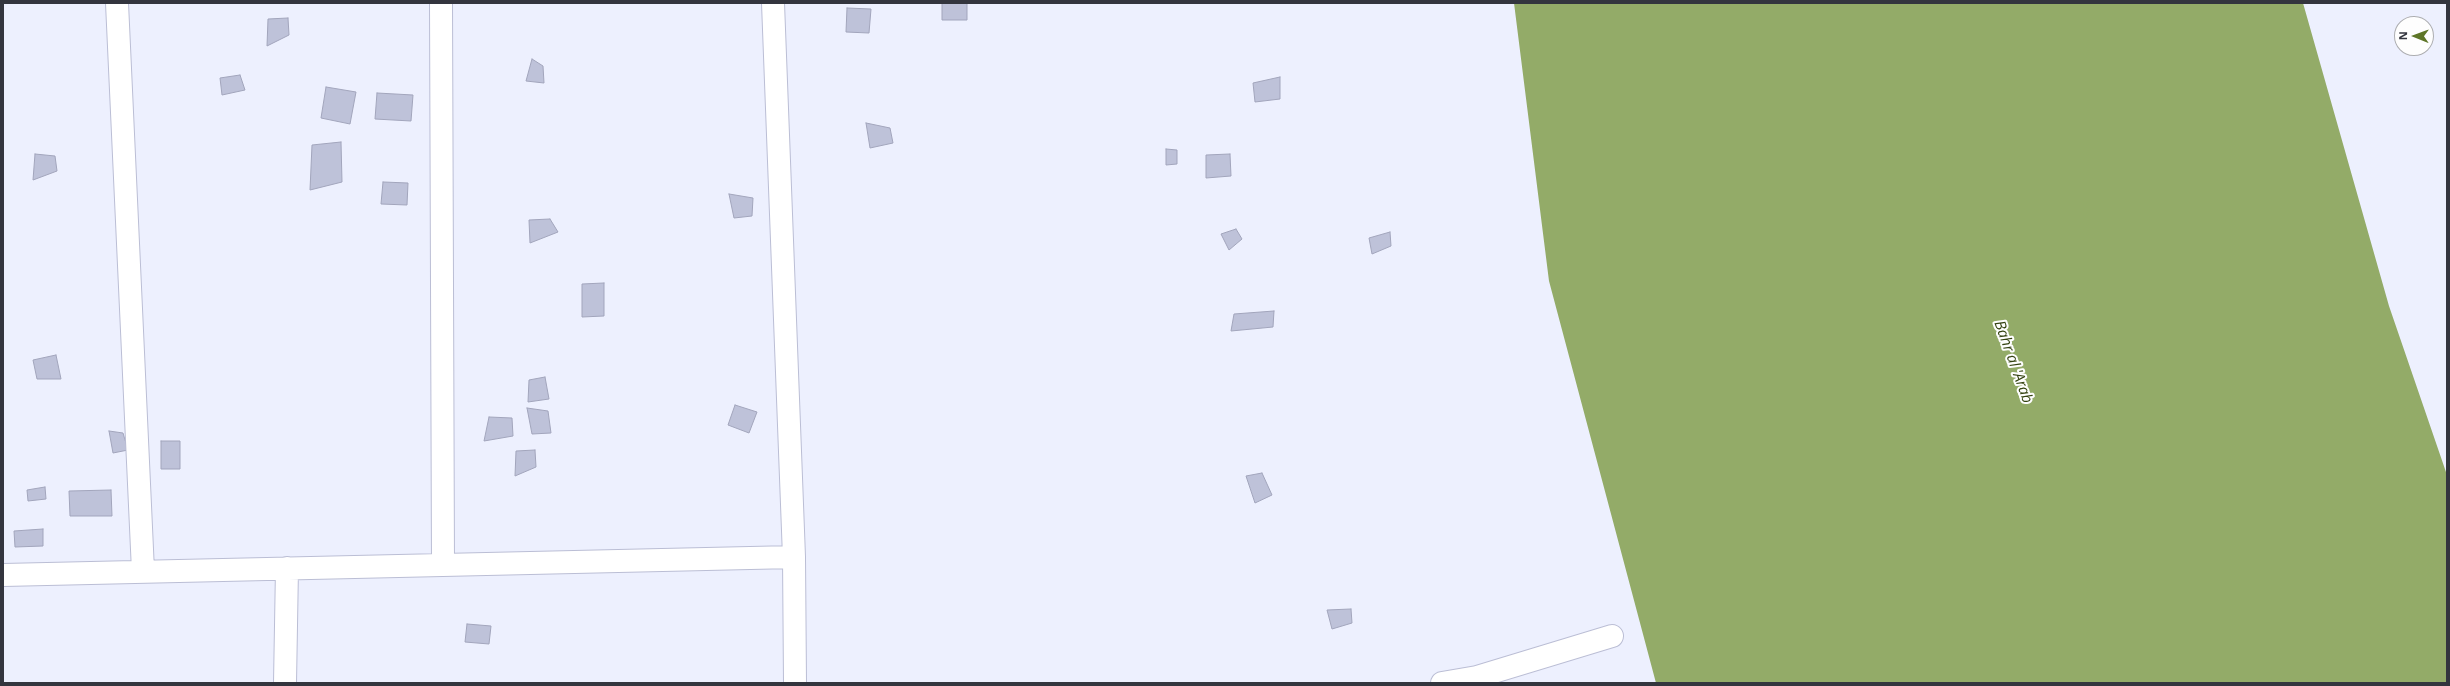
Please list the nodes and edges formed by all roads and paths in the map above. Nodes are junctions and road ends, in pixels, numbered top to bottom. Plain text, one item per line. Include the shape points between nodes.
1 (117, 3) edge
2 (441, 3) edge
3 (773, 3) edge
4 (794, 557) junction
5 (443, 565) junction
6 (287, 568) junction
7 (143, 571) junction
8 (3, 575) edge
9 (1612, 636) dead end
10 (1479, 680) edge
11 (285, 683) edge
12 (795, 683) edge
13 (1442, 683) edge

1 - 7 street
2 - 5 street
3 - 4 street
4 - 5 street
4 - 12 street
5 - 6 street
6 - 7 street
6 - 11 street
7 - 8 street
9 - 10 street
10 - 13 street

